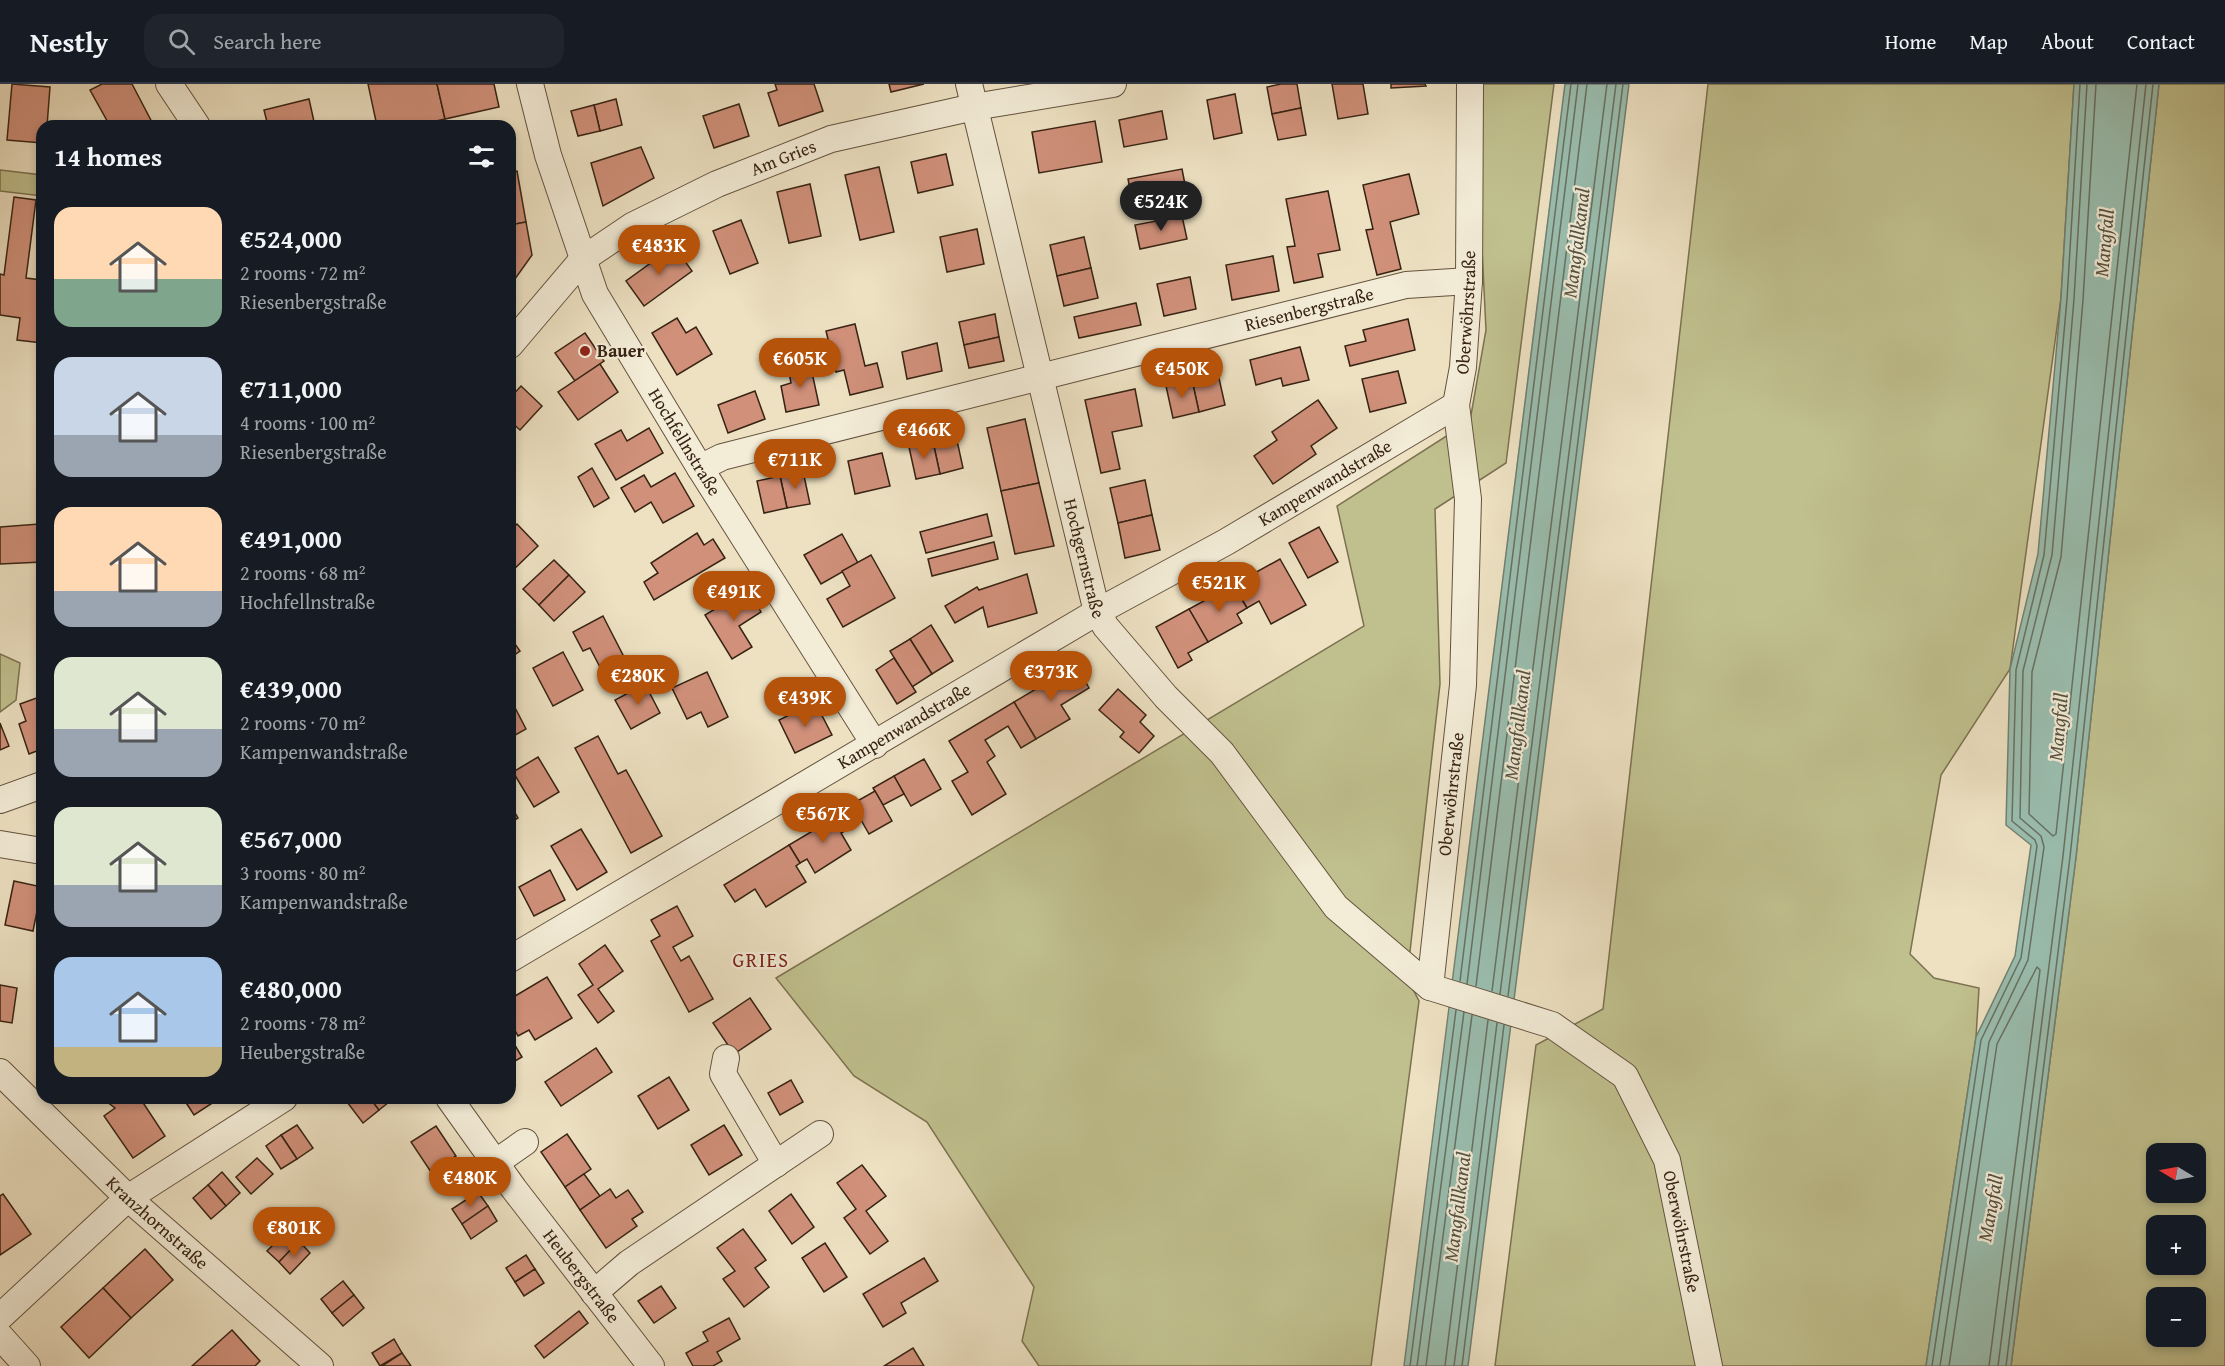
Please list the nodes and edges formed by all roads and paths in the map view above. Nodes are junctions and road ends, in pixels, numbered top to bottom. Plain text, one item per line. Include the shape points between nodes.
1 (169, 84) edge
2 (530, 84) edge
3 (1113, 84) edge
4 (1470, 84) edge
5 (971, 96) edge
6 (193, 120) edge
7 (583, 259) junction
8 (1469, 281) junction
9 (516, 338) edge
10 (1042, 376) junction
11 (1456, 405) junction
12 (700, 468) junction
13 (1097, 612) junction
14 (875, 745) junction
15 (36, 787) edge
16 (0, 800) edge
17 (0, 844) edge
18 (36, 850) edge
19 (516, 955) edge
20 (1435, 989) junction
21 (726, 1058) dead end
22 (0, 1072) edge
23 (275, 1104) edge
24 (453, 1104) edge
25 (820, 1134) dead end
26 (525, 1142) dead end
27 (495, 1163) junction
28 (776, 1164) junction
29 (128, 1198) junction
30 (594, 1293) junction
31 (0, 1317) edge
32 (3, 1345) edge
33 (27, 1366) edge
34 (320, 1366) edge
35 (651, 1366) edge
36 (1709, 1366) edge

1 - 6 street
2 - 7 street, Hochfellnstraße via 536,117
3 - 5 street, Am Gries
4 - 8 street, Oberwöhrstraße
5 - 7 street, Am Gries via 831,139 768,163 632,226
5 - 10 street, Hochgernstraße
7 - 9 street, Am Gries
7 - 12 street, Hochfellnstraße via 595,294
8 - 10 street, Riesenbergstraße via 1406,285
8 - 11 street, Oberwöhrstraße
10 - 12 street, Riesenbergstraße via 722,457
10 - 13 street, Hochgernstraße
11 - 13 street, Kampenwandstraße via 1226,542
11 - 20 street, Oberwöhrstraße via 1468,499 1462,686
12 - 14 street, Hochfellnstraße
13 - 14 street, Kampenwandstraße
13 - 20 street, Hochgernstraße via 1166,697 1222,753 1336,907
14 - 19 street, Kampenwandstraße
15 - 16 street
17 - 18 street
20 - 36 street, Oberwöhrstraße via 1552,1025 1625,1076 1667,1160
21 - 28 street via 723,1074
22 - 29 street, Kranzhornstraße
23 - 29 street
24 - 27 street, Heubergstraße
25 - 28 street
26 - 27 street
27 - 30 street, Heubergstraße
28 - 30 street via 629,1263
29 - 31 street
29 - 34 street, Kranzhornstraße
30 - 35 street, Heubergstraße
32 - 33 street

